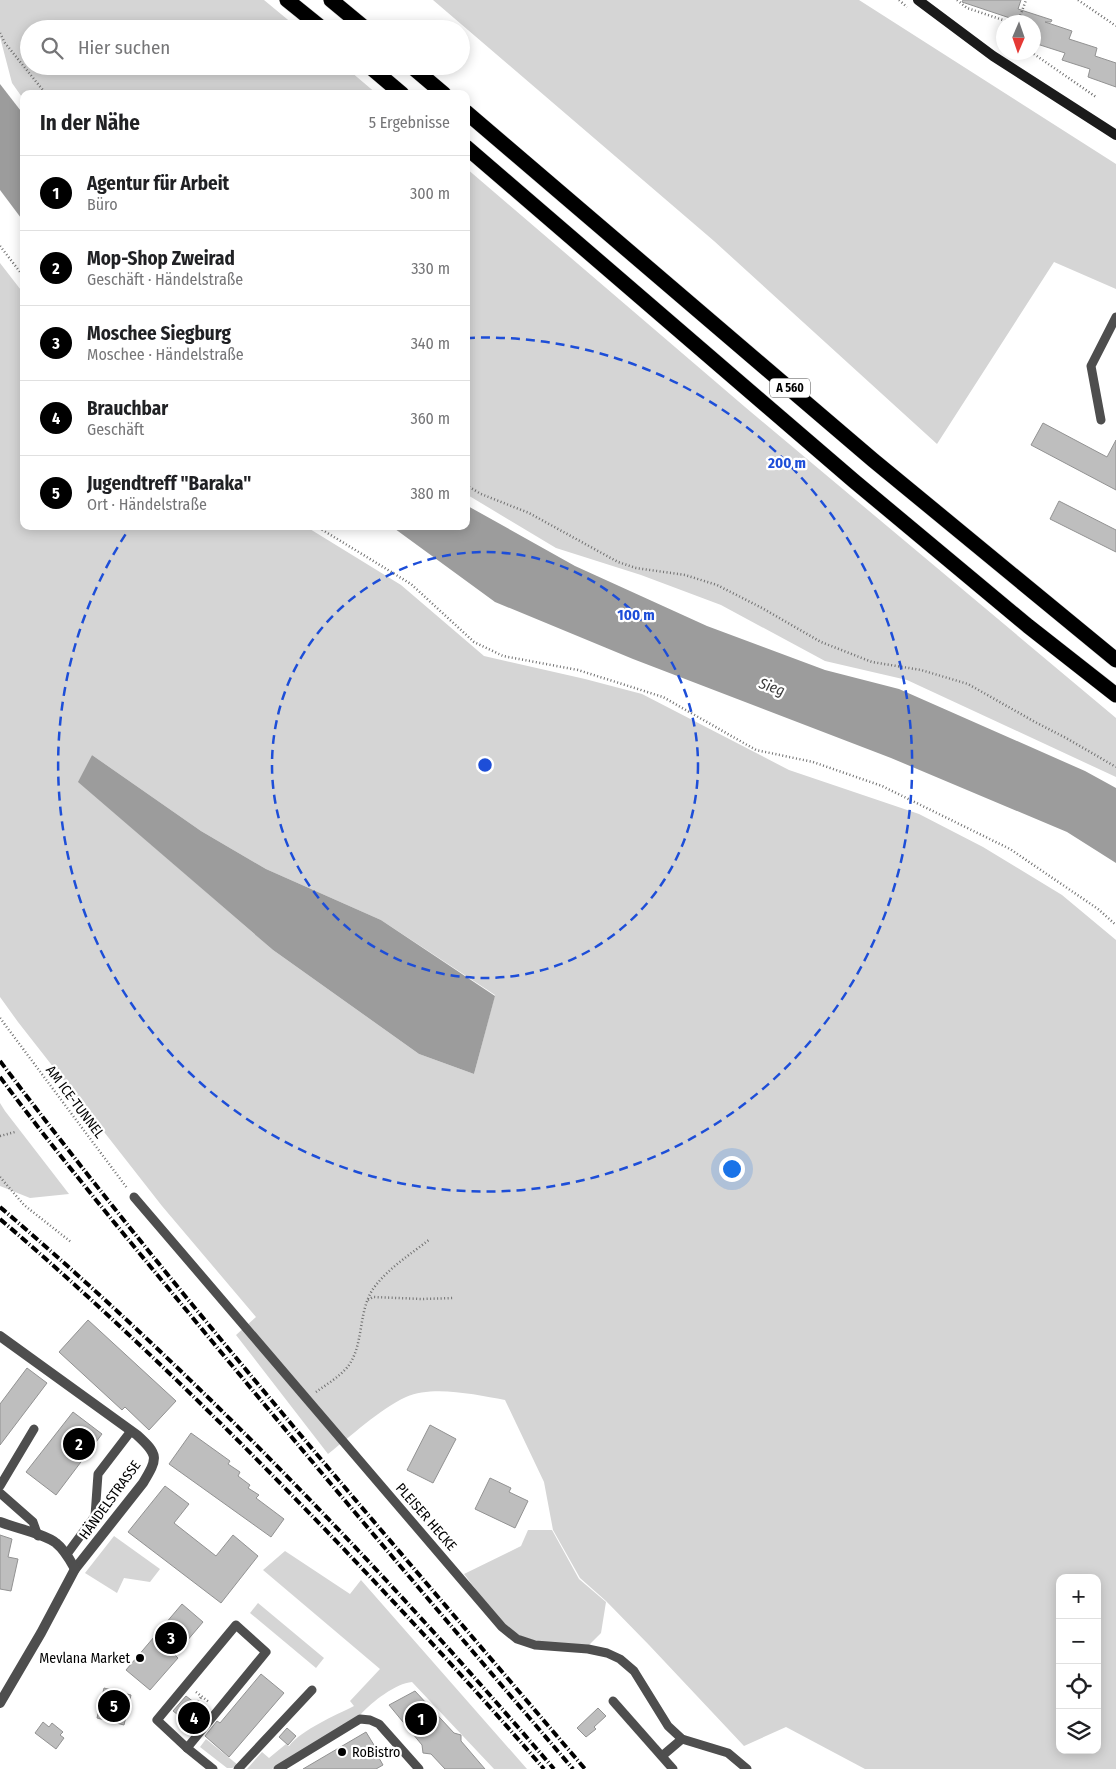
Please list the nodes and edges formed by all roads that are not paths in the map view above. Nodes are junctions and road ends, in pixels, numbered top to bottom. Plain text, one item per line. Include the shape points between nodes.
1 (287, 0) edge
2 (331, 0) edge
3 (918, 0) edge
4 (312, 20) edge
5 (355, 20) edge
6 (380, 75) edge
7 (422, 75) edge
8 (397, 90) edge
9 (439, 90) edge
10 (470, 115) edge
11 (1116, 135) edge
12 (470, 150) edge
13 (1116, 317) edge
14 (1100, 420) dead end
15 (1116, 660) edge
16 (1116, 695) edge
17 (134, 1198) road end
18 (0, 1336) edge
19 (34, 1429) dead end
20 (131, 1431) junction
21 (0, 1486) edge
22 (0, 1493) edge
23 (0, 1522) edge
24 (38, 1536) junction
25 (67, 1554) junction
26 (75, 1569) junction
27 (312, 1690) dead end
28 (613, 1701) dead end
29 (0, 1703) edge
30 (682, 1739) junction
31 (187, 1748) junction
32 (662, 1756) junction
33 (213, 1769) edge
34 (238, 1769) edge
35 (278, 1769) edge
36 (419, 1769) edge
37 (673, 1769) edge
38 (747, 1769) edge

1 - 4 highway
2 - 5 highway
3 - 11 street via 993,56
6 - 8 highway
7 - 9 highway
10 - 15 highway, A 560 via 873,460
12 - 16 highway, A 560 via 861,487
13 - 14 lane via 1091,366
17 - 30 lane, PLEISER HECKE via 502,1627 518,1639 535,1644 607,1652 620,1659 634,1671 668,1726
18 - 20 street, HÄNDELSTRASSE
19 - 21 lane
20 - 25 lane via 98,1474 95,1516
20 - 26 street, HÄNDELSTRASSE via 154,1452 152,1466
22 - 24 lane via 33,1522
23 - 24 street
24 - 25 street via 49,1539
25 - 26 street
26 - 29 street, HÄNDELSTRASSE
27 - 34 lane
28 - 32 lane
30 - 32 lane
30 - 38 lane, PLEISER HECKE via 728,1754
31 - 31 lane via 266,1652 236,1625 157,1720
31 - 33 lane
32 - 37 lane
35 - 36 lane via 360,1720 379,1724

